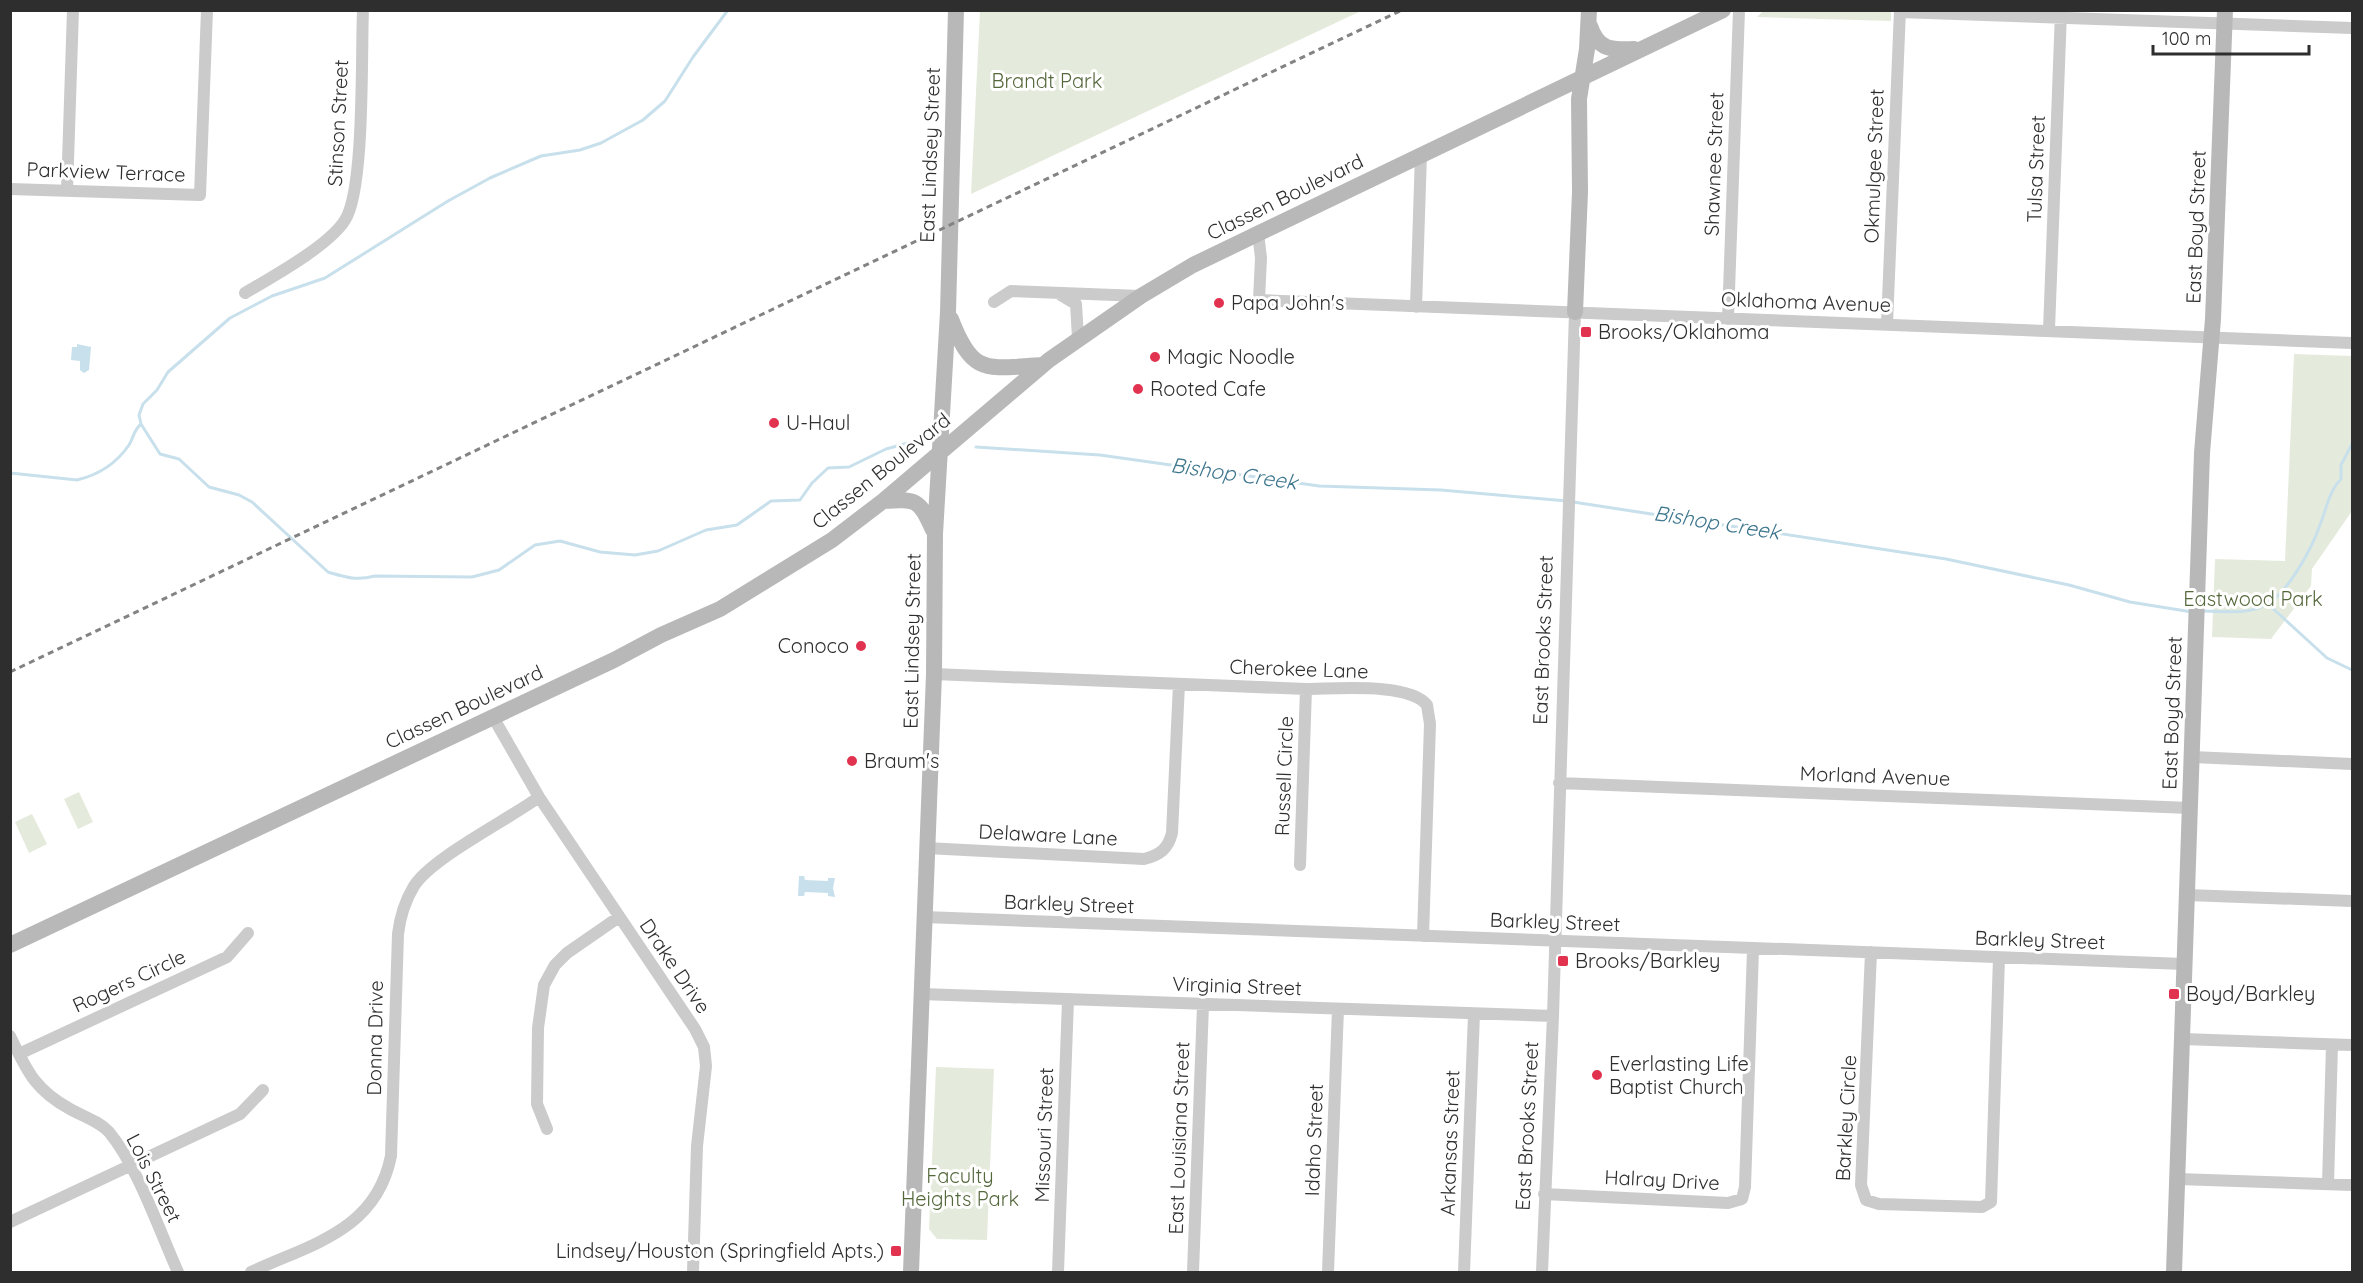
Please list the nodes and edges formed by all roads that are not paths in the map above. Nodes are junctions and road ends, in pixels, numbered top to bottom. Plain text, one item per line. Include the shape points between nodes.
1 (73, 10) edge
2 (207, 10) edge
3 (363, 10) edge
4 (956, 10) edge
5 (1724, 10) edge
6 (1739, 10) edge
7 (1900, 11) edge
8 (2061, 14) edge
9 (1589, 16) edge
10 (2225, 17) edge
11 (2352, 28) edge
12 (1645, 48) junction
13 (1582, 78) junction
14 (1546, 95) junction
15 (1579, 118) junction
16 (1421, 154) junction
17 (10, 189) edge
18 (67, 191) junction
19 (1258, 232) junction
20 (245, 293) dead end
21 (1057, 293) junction
22 (1142, 296) junction
23 (994, 302) dead end
24 (1416, 307) junction
25 (948, 312) junction
26 (1575, 312) junction
27 (1728, 319) junction
28 (1887, 324) junction
29 (2049, 330) junction
30 (2212, 336) junction
31 (1078, 338) junction
32 (2352, 343) edge
33 (1043, 365) junction
34 (939, 451) junction
35 (883, 501) junction
36 (935, 534) junction
37 (934, 674) junction
38 (1179, 684) junction
39 (1306, 689) junction
40 (493, 717) junction
41 (2192, 757) junction
42 (2352, 764) edge
43 (1559, 783) junction
44 (539, 797) junction
45 (2190, 808) junction
46 (926, 848) junction
47 (1300, 865) dead end
48 (2187, 895) junction
49 (2352, 901) edge
50 (619, 917) junction
51 (924, 917) junction
52 (248, 933) dead end
53 (1423, 936) junction
54 (1555, 942) junction
55 (10, 945) edge
56 (1752, 949) junction
57 (1872, 952) junction
58 (1999, 958) junction
59 (2184, 964) junction
60 (921, 994) junction
61 (1068, 1000) junction
62 (1203, 1005) junction
63 (1338, 1009) junction
64 (1474, 1014) junction
65 (1553, 1016) junction
66 (10, 1036) edge
67 (2183, 1039) junction
68 (2332, 1045) junction
69 (2352, 1045) edge
70 (19, 1054) junction
71 (263, 1090) dead end
72 (547, 1129) dead end
73 (130, 1167) junction
74 (2178, 1179) junction
75 (2328, 1184) junction
76 (2352, 1185) edge
77 (1544, 1194) junction
78 (10, 1222) edge
79 (178, 1272) edge
80 (250, 1272) edge
81 (693, 1272) edge
82 (911, 1272) edge
83 (1058, 1272) edge
84 (1193, 1272) edge
85 (1328, 1272) edge
86 (1464, 1272) edge
87 (1542, 1272) edge
88 (2174, 1272) edge

1 - 18 street
2 - 18 street, Parkview Terrace via 200,195
3 - 20 street, Stinson Street via 357,167 350,211 332,235
4 - 25 street, East Lindsey Street
5 - 12 street, Classen Boulevard
6 - 27 street, Shawnee Street
7 - 8 street
7 - 28 street, Okmulgee Street
8 - 10 street
8 - 29 street, Tulsa Street
9 - 12 street via 1593,35 1603,47
9 - 13 street, East Brooks Street
10 - 11 street
10 - 30 street, East Boyd Street
12 - 13 street, Classen Boulevard
13 - 14 street, Classen Boulevard
13 - 15 street, East Brooks Street
14 - 15 street via 1570,98
14 - 16 street, Classen Boulevard
15 - 26 street, East Brooks Street
16 - 19 street, Classen Boulevard
16 - 24 street
17 - 18 street, Parkview Terrace
19 - 22 street, Classen Boulevard
19 - 24 street, Oklahoma Avenue via 1259,300
21 - 22 street
21 - 23 street via 1011,291
21 - 31 street via 1076,303
22 - 31 street, Classen Boulevard
24 - 26 street, Oklahoma Avenue
25 - 33 street via 966,353 982,365 996,369
25 - 34 street, East Lindsey Street
26 - 27 street, Oklahoma Avenue
26 - 43 street, East Brooks Street
27 - 28 street, Oklahoma Avenue
28 - 29 street, Oklahoma Avenue
29 - 30 street, Oklahoma Avenue
30 - 32 street, Oklahoma Avenue
30 - 41 street, East Boyd Street via 2202,453
31 - 33 street, Classen Boulevard
33 - 34 street, Classen Boulevard
34 - 35 street, Classen Boulevard
34 - 36 street, East Lindsey Street
35 - 36 street via 917,502
35 - 40 street, Classen Boulevard via 832,540 720,609
36 - 37 street, East Lindsey Street
37 - 38 street, Cherokee Lane
37 - 46 street, East Lindsey Street
38 - 39 street, Cherokee Lane
38 - 46 street, Delaware Lane via 1172,833 1160,854 1144,859
39 - 47 street, Russell Circle
39 - 53 street, Cherokee Lane via 1404,692 1414,694 1427,705 1430,724
40 - 44 street, Drake Drive
40 - 55 street, Classen Boulevard
41 - 42 street
41 - 45 street, East Boyd Street
43 - 45 street, Morland Avenue
43 - 54 street, East Brooks Street
44 - 50 street, Drake Drive
44 - 80 street, Donna Drive via 433,867 406,901 399,920 397,946 391,1156 380,1190 369,1207 347,1226
45 - 48 street, East Boyd Street
46 - 51 street, East Lindsey Street
48 - 49 street
48 - 59 street, East Boyd Street
50 - 72 street via 567,953 544,985 538,1028 537,1104
50 - 81 street, Drake Drive via 704,1047
51 - 53 street, Barkley Street
51 - 60 street, East Lindsey Street
52 - 70 street, Rogers Circle via 227,957
53 - 54 street, Barkley Street
54 - 56 street, Barkley Street
54 - 65 street, East Brooks Street
56 - 57 street, Barkley Street
56 - 77 street, Halray Drive via 1742,1199 1728,1203
57 - 58 street, Barkley Street
57 - 58 street, Barkley Circle via 1862,1192 1869,1202 1879,1204 1982,1207 1991,1202
58 - 59 street, Barkley Street
59 - 67 street, East Boyd Street
60 - 61 street, Virginia Street
60 - 82 street, East Lindsey Street
61 - 62 street, Virginia Street
61 - 83 street, Missouri Street
62 - 63 street, Virginia Street
62 - 84 street, East Louisiana Street
63 - 64 street, Virginia Street
63 - 85 street, Idaho Street
64 - 65 street, Virginia Street
64 - 86 street, Arkansas Street
65 - 77 street, East Brooks Street
66 - 70 street, Lois Street
67 - 68 street
67 - 74 street, East Boyd Street
68 - 69 street
68 - 75 street
70 - 73 street, Lois Street via 44,1094 106,1130
71 - 73 street via 240,1114
73 - 78 street
73 - 79 street, Lois Street
74 - 75 street
74 - 88 street, East Boyd Street
75 - 76 street
77 - 87 street, East Brooks Street

